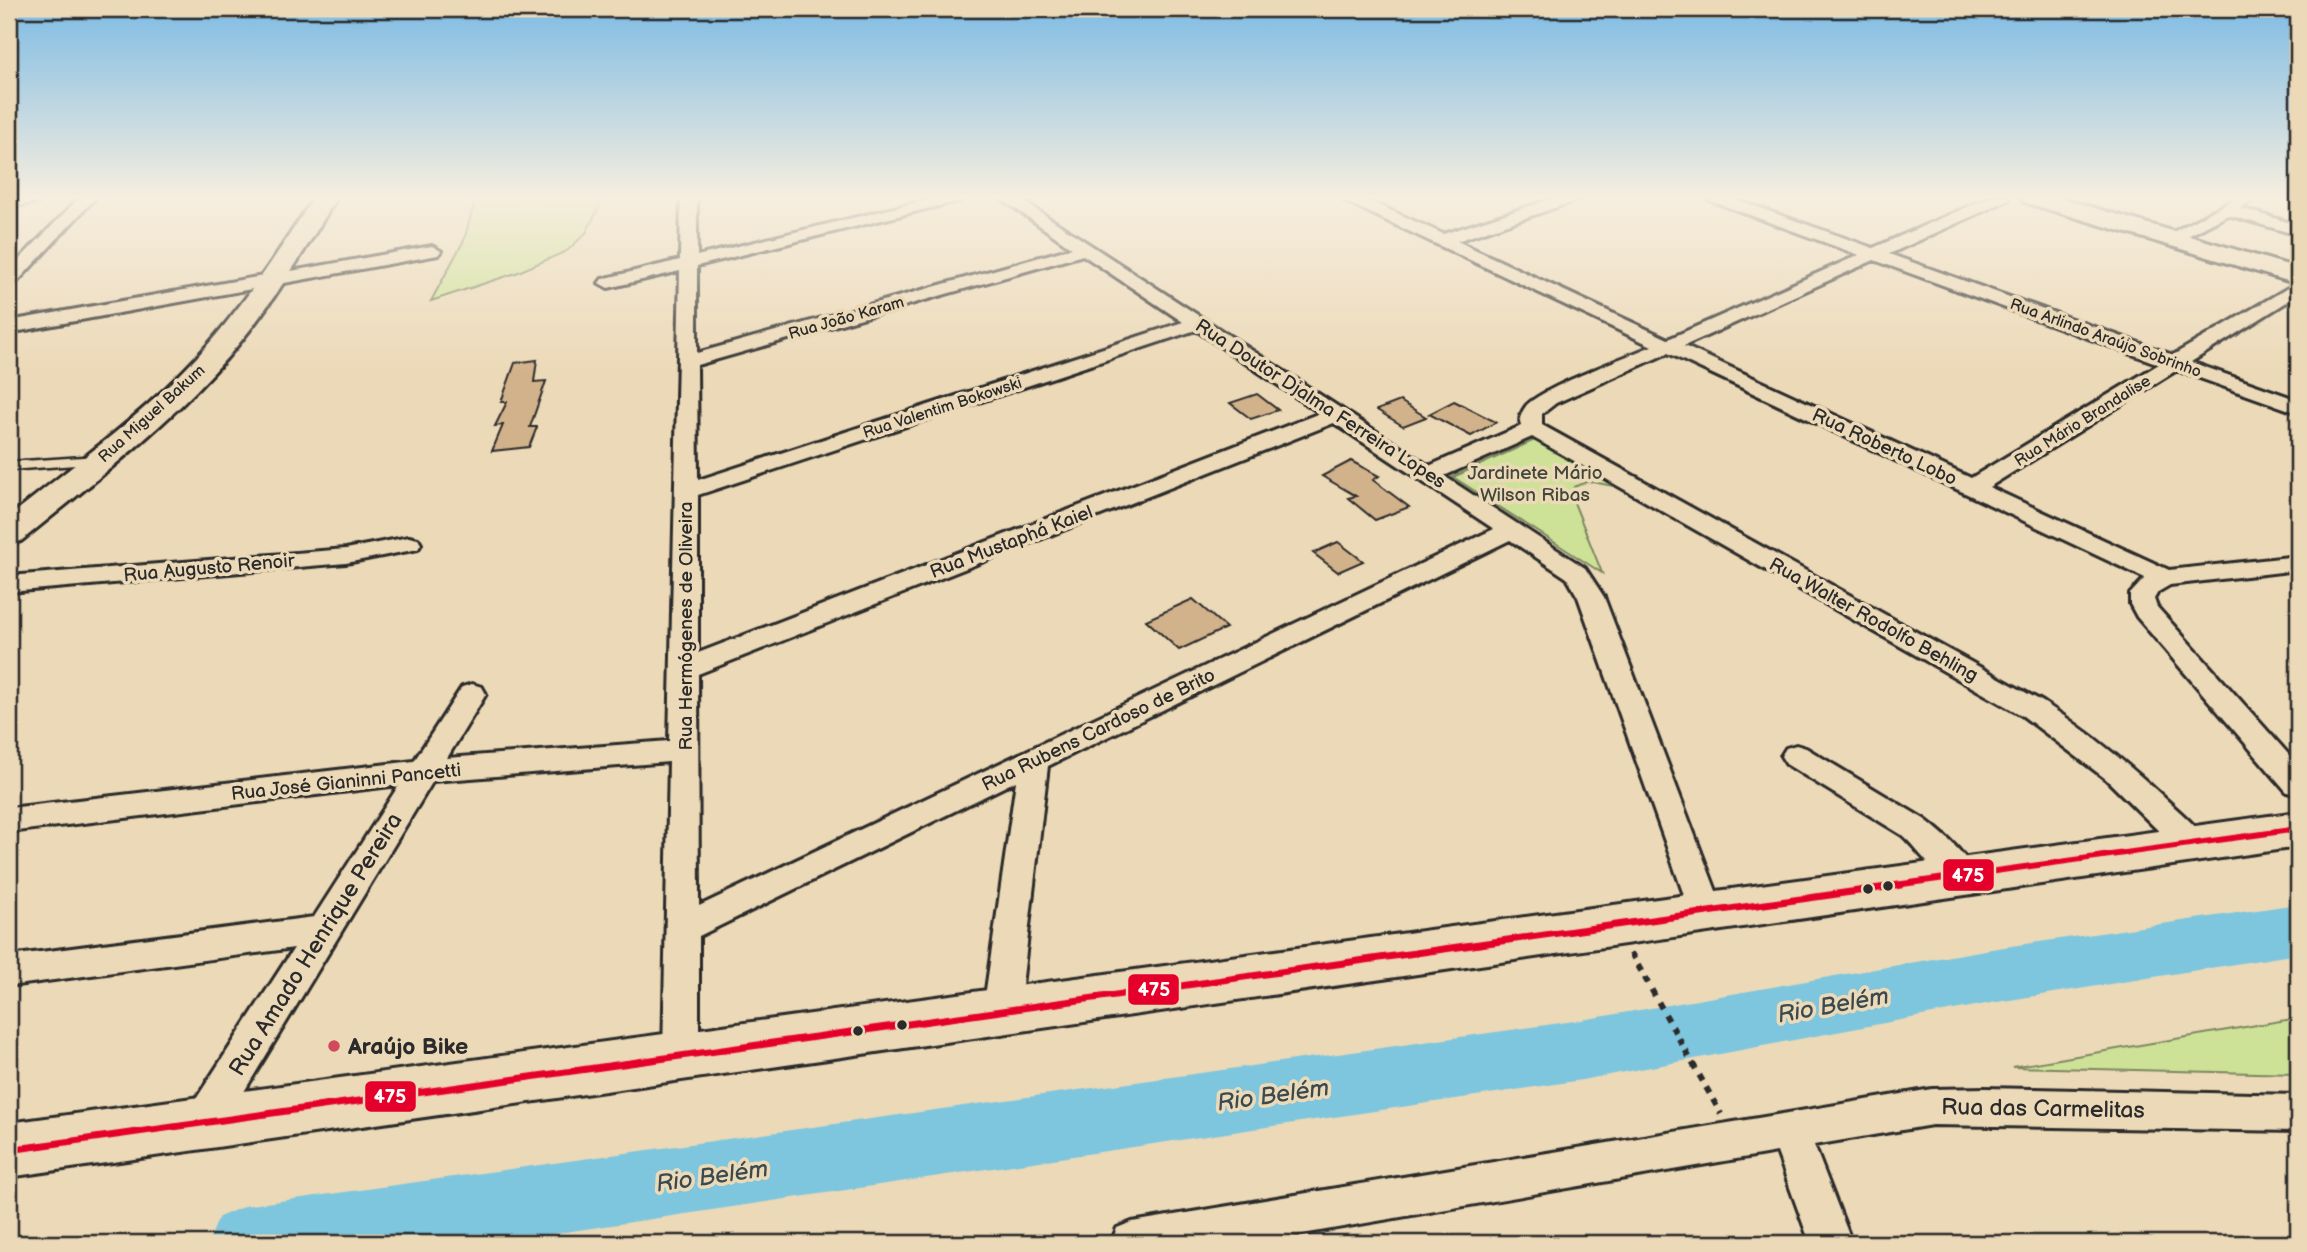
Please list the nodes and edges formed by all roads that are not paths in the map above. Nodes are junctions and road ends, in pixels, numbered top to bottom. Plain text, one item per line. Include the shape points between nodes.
1 (32, 255) edge
2 (290, 255) edge
3 (406, 255) edge
4 (688, 255) edge
5 (715, 255) edge
6 (1063, 255) edge
7 (1096, 255) edge
8 (1476, 255) edge
9 (1871, 255) edge
10 (1878, 255) edge
11 (2232, 255) edge
12 (688, 263) junction
13 (2298, 276) edge
14 (277, 277) junction
15 (9, 280) edge
16 (608, 283) dead end
17 (2298, 287) edge
18 (1199, 323) junction
19 (9, 327) edge
20 (1668, 345) junction
21 (687, 362) junction
22 (2176, 363) junction
23 (2298, 407) edge
24 (1338, 414) junction
25 (1533, 429) junction
26 (99, 460) junction
27 (9, 466) edge
28 (1429, 474) junction
29 (1973, 487) junction
30 (686, 491) junction
31 (1513, 529) junction
32 (9, 534) edge
33 (409, 544) dead end
34 (2298, 563) edge
35 (2166, 578) junction
36 (9, 584) edge
37 (684, 669) junction
38 (472, 694) dead end
39 (684, 750) junction
40 (1796, 756) dead end
41 (1034, 759) junction
42 (424, 771) junction
43 (2298, 784) edge
44 (9, 820) edge
45 (2298, 829) edge
46 (2192, 844) junction
47 (1961, 876) junction
48 (1707, 912) junction
49 (682, 929) junction
50 (324, 930) junction
51 (9, 971) edge
52 (1001, 1011) junction
53 (681, 1056) junction
54 (2298, 1113) edge
55 (203, 1123) junction
56 (1789, 1131) junction
57 (9, 1150) edge
58 (1132, 1243) edge
59 (1830, 1243) edge

1 - 15 street
2 - 14 street, Rua Miguel Bakum
3 - 14 street
4 - 12 street, Rua Hermógenes de Oliveira
5 - 12 street
6 - 21 street, Rua João Karam
7 - 18 street, Rua Doutor Djalma Ferreira Lopes
8 - 20 street, Rua Roberto Lobo
9 - 20 street
10 - 22 street, Rua Arlindo Araújo Sobrinho
11 - 13 street
12 - 16 street
12 - 21 street, Rua Hermógenes de Oliveira
14 - 19 street
14 - 26 street, Rua Miguel Bakum via 187,384
17 - 22 street, Rua Mário Brandalise
18 - 24 street, Rua Doutor Djalma Ferreira Lopes
18 - 30 street, Rua Valentim Bokowski
20 - 25 street via 1549,399 1530,414
20 - 29 street, Rua Roberto Lobo
21 - 30 street, Rua Hermógenes de Oliveira
22 - 23 street, Rua Arlindo Araújo Sobrinho
22 - 29 street, Rua Mário Brandalise
24 - 28 street, Rua Doutor Djalma Ferreira Lopes
24 - 37 street, Rua Mustaphá Kaiel
25 - 28 street
25 - 46 street, Rua Walter Rodolfo Behling via 2033,709 2096,752
26 - 27 lane
26 - 32 street, Rua Miguel Bakum
28 - 31 street, Rua Doutor Djalma Ferreira Lopes
29 - 35 street, Rua Roberto Lobo
30 - 37 street, Rua Hermógenes de Oliveira
31 - 41 street, Rua Rubens Cardoso de Brito
31 - 48 street, Rua Doutor Djalma Ferreira Lopes via 1565,563 1584,583
33 - 36 street, Rua Augusto Renoir via 346,556
34 - 35 street
35 - 43 street via 2141,593 2146,611
37 - 39 street, Rua Hermógenes de Oliveira
38 - 42 street, Rua Amado Henrique Pereira
39 - 42 street, Rua José Gianinni Pancetti
39 - 49 street, Rua Hermógenes de Oliveira
40 - 47 street via 1913,827
41 - 49 street, Rua Rubens Cardoso de Brito
41 - 52 street
42 - 44 street, Rua José Gianinni Pancetti
42 - 50 street, Rua Amado Henrique Pereira
45 - 46 street
46 - 47 street
47 - 48 street
48 - 52 street
49 - 53 street, Rua Hermógenes de Oliveira
50 - 51 street
50 - 55 street, Rua Amado Henrique Pereira
52 - 53 street
53 - 55 street
54 - 56 street, Rua das Carmelitas via 1945,1107 1876,1114
55 - 57 street
56 - 58 street, Rua das Carmelitas
56 - 59 street

